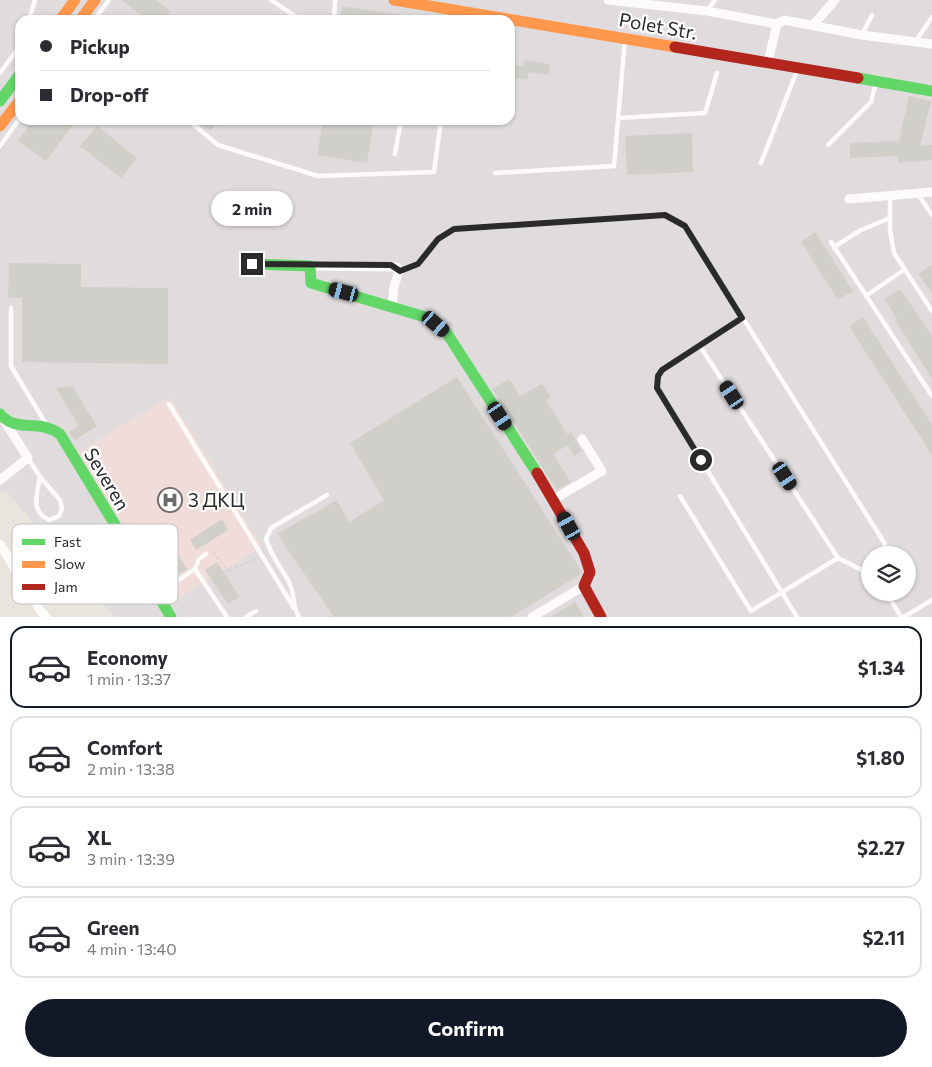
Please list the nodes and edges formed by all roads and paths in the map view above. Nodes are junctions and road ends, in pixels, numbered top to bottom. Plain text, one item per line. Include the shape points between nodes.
1 (36, 0) edge
2 (75, 0) edge
3 (95, 0) edge
4 (109, 0) edge
5 (271, 0) edge
6 (335, 0) edge
7 (394, 0) edge
8 (608, 0) edge
9 (715, 0) edge
10 (835, 0) edge
11 (707, 11) junction
12 (31, 15) edge
13 (64, 15) edge
14 (84, 15) edge
15 (98, 15) edge
16 (294, 15) edge
17 (334, 15) edge
18 (455, 15) edge
19 (872, 15) dead end
20 (932, 17) edge
21 (515, 23) edge
22 (776, 24) junction
23 (813, 25) junction
24 (862, 35) junction
25 (625, 38) junction
26 (916, 42) junction
27 (932, 44) edge
28 (15, 53) edge
29 (768, 62) junction
30 (798, 67) junction
31 (0, 73) edge
32 (717, 73) dead end
33 (15, 81) edge
34 (876, 81) junction
35 (932, 90) edge
36 (0, 101) edge
37 (15, 106) edge
38 (618, 118) junction
39 (15, 125) edge
40 (194, 125) edge
41 (400, 125) edge
42 (440, 125) edge
43 (0, 126) edge
44 (828, 145) dead end
45 (0, 146) edge
46 (395, 154) dead end
47 (761, 164) dead end
48 (495, 172) dead end
49 (932, 192) edge
50 (916, 193) junction
51 (890, 195) junction
52 (849, 198) dead end
53 (932, 214) edge
54 (890, 218) junction
55 (252, 264) dead end
56 (310, 266) junction
57 (905, 270) junction
58 (400, 271) junction
59 (866, 296) junction
60 (392, 306) junction
61 (11, 308) dead end
62 (932, 310) edge
63 (742, 318) junction
64 (700, 346) junction
65 (932, 396) edge
66 (169, 404) dead end
67 (3, 418) edge
68 (47, 425) junction
69 (582, 439) dead end
70 (28, 458) junction
71 (40, 477) junction
72 (0, 480) edge
73 (327, 495) dead end
74 (680, 496) dead end
75 (554, 499) junction
76 (114, 524) edge
77 (0, 544) edge
78 (884, 546) edge
79 (206, 554) joint
80 (260, 556) junction
81 (838, 558) junction
82 (12, 565) edge
83 (195, 569) junction
84 (861, 570) edge
85 (178, 581) edge
86 (584, 586) junction
87 (781, 592) junction
88 (932, 600) edge
89 (892, 601) edge
90 (37, 604) edge
91 (162, 604) edge
92 (294, 608) junction
93 (256, 611) dead end
94 (46, 617) edge
95 (170, 617) edge
96 (227, 617) edge
97 (246, 617) edge
98 (299, 617) edge
99 (532, 617) edge
100 (601, 617) edge
101 (797, 617) edge
102 (903, 617) edge

1 - 12 lane
2 - 13 street
3 - 14 street
4 - 15 lane
5 - 16 lane
6 - 17 lane
7 - 18 street, Polet Str.
8 - 11 street
9 - 11 lane
10 - 23 street
11 - 22 street
19 - 24 lane
20 - 26 lane
21 - 25 street, Polet Str.
22 - 23 street via 784,20
22 - 29 street
23 - 24 street
24 - 26 street
25 - 29 street, Polet Str.
25 - 38 lane
26 - 27 street
28 - 31 lane
29 - 30 street, Polet Str.
30 - 34 street, Polet Str.
30 - 47 lane
32 - 38 lane via 705,113
33 - 36 street
34 - 35 street, Polet Str.
34 - 44 lane via 871,102
37 - 43 street
38 - 48 lane via 614,166
39 - 45 lane
40 - 42 lane via 218,145 318,176 434,172
41 - 46 lane
49 - 50 street
50 - 51 street
50 - 53 lane
51 - 52 street
51 - 54 lane
54 - 57 lane via 891,244
54 - 59 lane via 833,244
55 - 56 street
56 - 58 street via 391,265
56 - 60 street via 312,284
57 - 59 lane
57 - 62 lane
58 - 60 street
58 - 63 lane via 418,264 438,239 454,229 665,215 685,226
59 - 65 lane
60 - 75 street via 426,317 446,332
61 - 68 lane via 12,366
63 - 64 lane
63 - 78 lane
64 - 81 lane
64 - 87 lane via 662,370 657,388
66 - 80 lane
67 - 68 street via 19,426
67 - 70 street
68 - 76 street, Severen via 60,434
69 - 75 street via 602,471
70 - 71 lane
70 - 72 street
71 - 71 lane via 35,506 48,520 59,516 62,509 60,500
73 - 92 lane via 271,528 266,540 290,584
74 - 87 lane via 751,611
75 - 86 street via 584,553 590,572
77 - 82 street
79 - 80 path via 212,551 228,571
79 - 83 lane via 199,559
80 - 92 lane
81 - 84 lane
81 - 87 lane
83 - 85 lane
83 - 96 lane
86 - 99 street
86 - 100 street
87 - 101 lane
88 - 102 lane
89 - 102 lane
90 - 94 street
91 - 95 street, Severen
92 - 98 lane
93 - 97 lane

